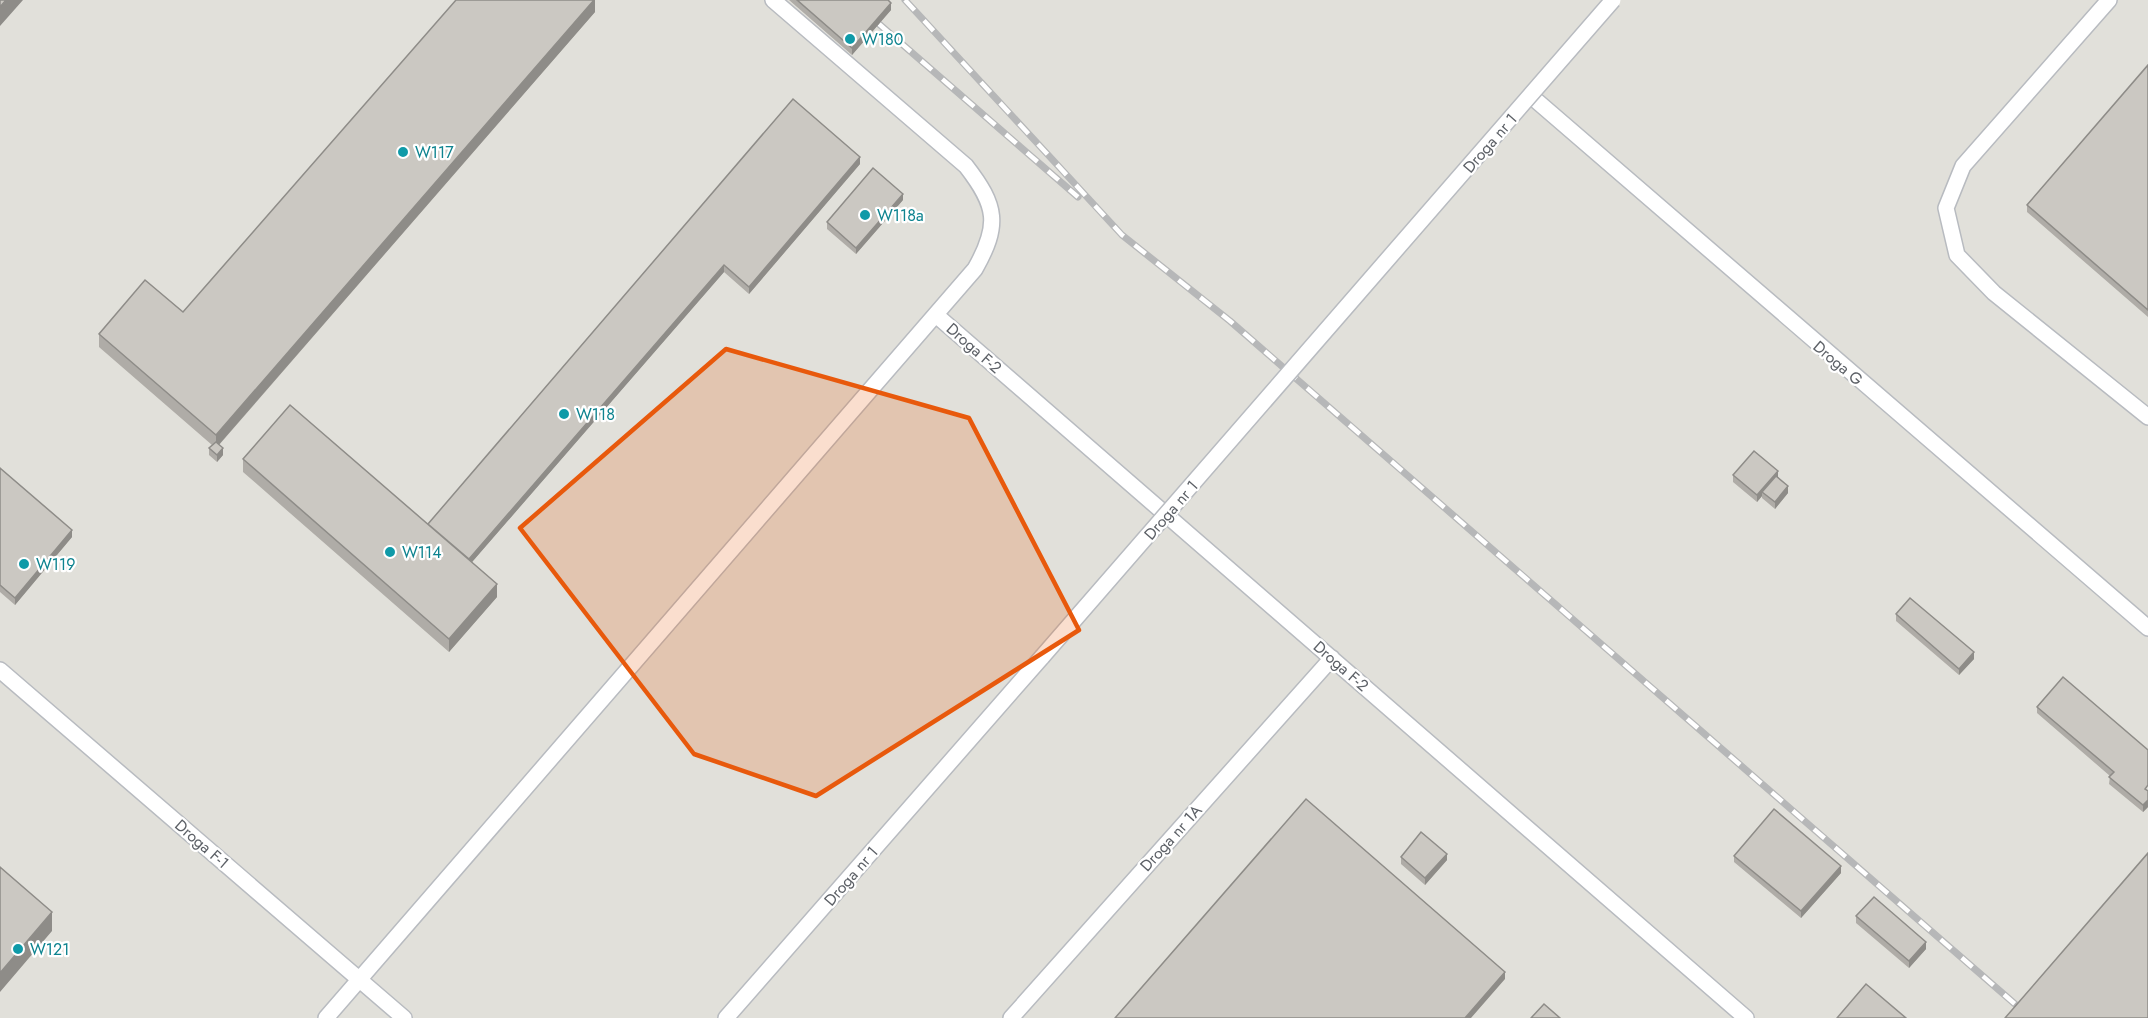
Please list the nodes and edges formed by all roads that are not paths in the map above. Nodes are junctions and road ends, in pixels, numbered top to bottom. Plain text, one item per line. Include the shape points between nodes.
1 (773, 0) edge
2 (1613, 0) edge
3 (2109, 0) edge
4 (1531, 96) junction
5 (936, 315) junction
6 (2148, 417) edge
7 (2148, 628) edge
8 (1332, 658) junction
9 (0, 670) edge
10 (359, 980) junction
11 (326, 1018) edge
12 (404, 1018) edge
13 (726, 1018) edge
14 (1011, 1018) edge
15 (1746, 1018) edge

1 - 5 lane via 966,166 983,188 992,218 990,242 975,269
2 - 4 lane, Droga nr 1, bridge
3 - 6 lane via 1963,166 1946,208 1957,255 1964,263 1994,293
4 - 7 lane, Droga G
4 - 13 lane, Droga nr 1, bridge
5 - 8 lane, Droga F-2
5 - 10 lane
8 - 14 lane, Droga nr 1A
8 - 15 lane, Droga F-2
9 - 10 lane, Droga F-1
10 - 11 lane
10 - 12 lane, Droga F-1

